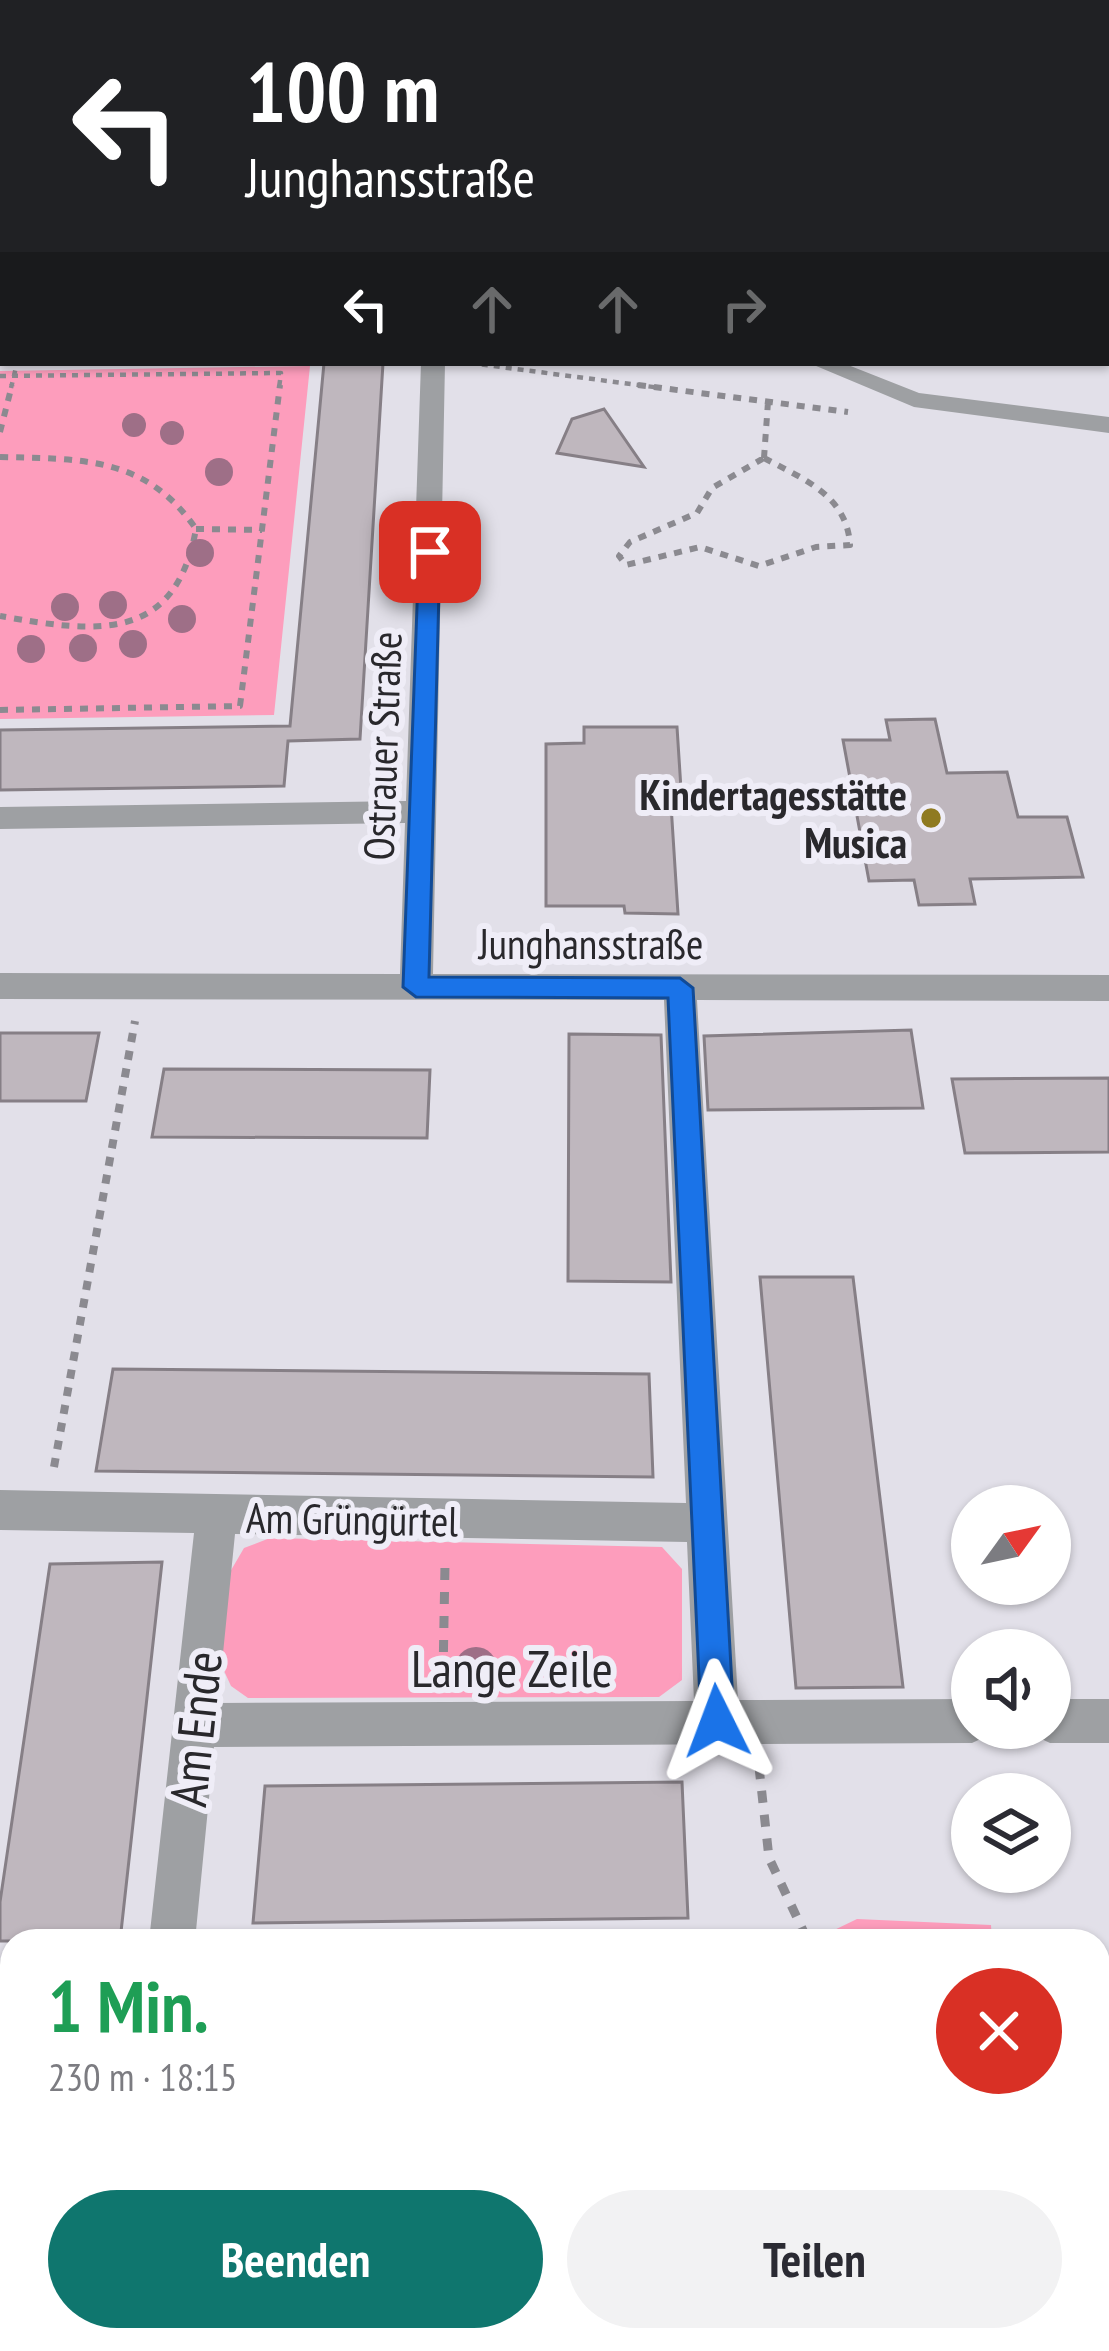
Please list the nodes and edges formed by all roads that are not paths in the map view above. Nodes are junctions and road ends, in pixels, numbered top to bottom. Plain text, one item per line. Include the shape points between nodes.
1 (433, 366) edge
2 (829, 366) edge
3 (1109, 425) edge
4 (422, 812) junction
5 (0, 818) edge
6 (0, 986) edge
7 (416, 987) junction
8 (680, 988) junction
9 (1109, 988) edge
10 (0, 1510) edge
11 (216, 1516) junction
12 (705, 1523) junction
13 (737, 1721) junction
14 (951, 1721) edge
15 (1071, 1721) edge
16 (1109, 1721) edge
17 (196, 1725) junction
18 (173, 1929) edge

1 - 4 street, Ostrauer Straße
2 - 3 street via 914,400
4 - 5 street
4 - 7 street, Ostrauer Straße
6 - 7 street, Junghansstraße
7 - 8 street, Junghansstraße
8 - 9 street, Junghansstraße
8 - 12 street
10 - 11 street, Am Grüngürtel
11 - 12 street, Am Grüngürtel
11 - 17 street, Am Ende
12 - 13 street
13 - 14 street, Lange Zeile
13 - 17 street, Lange Zeile
15 - 16 street
17 - 18 street, Am Ende

